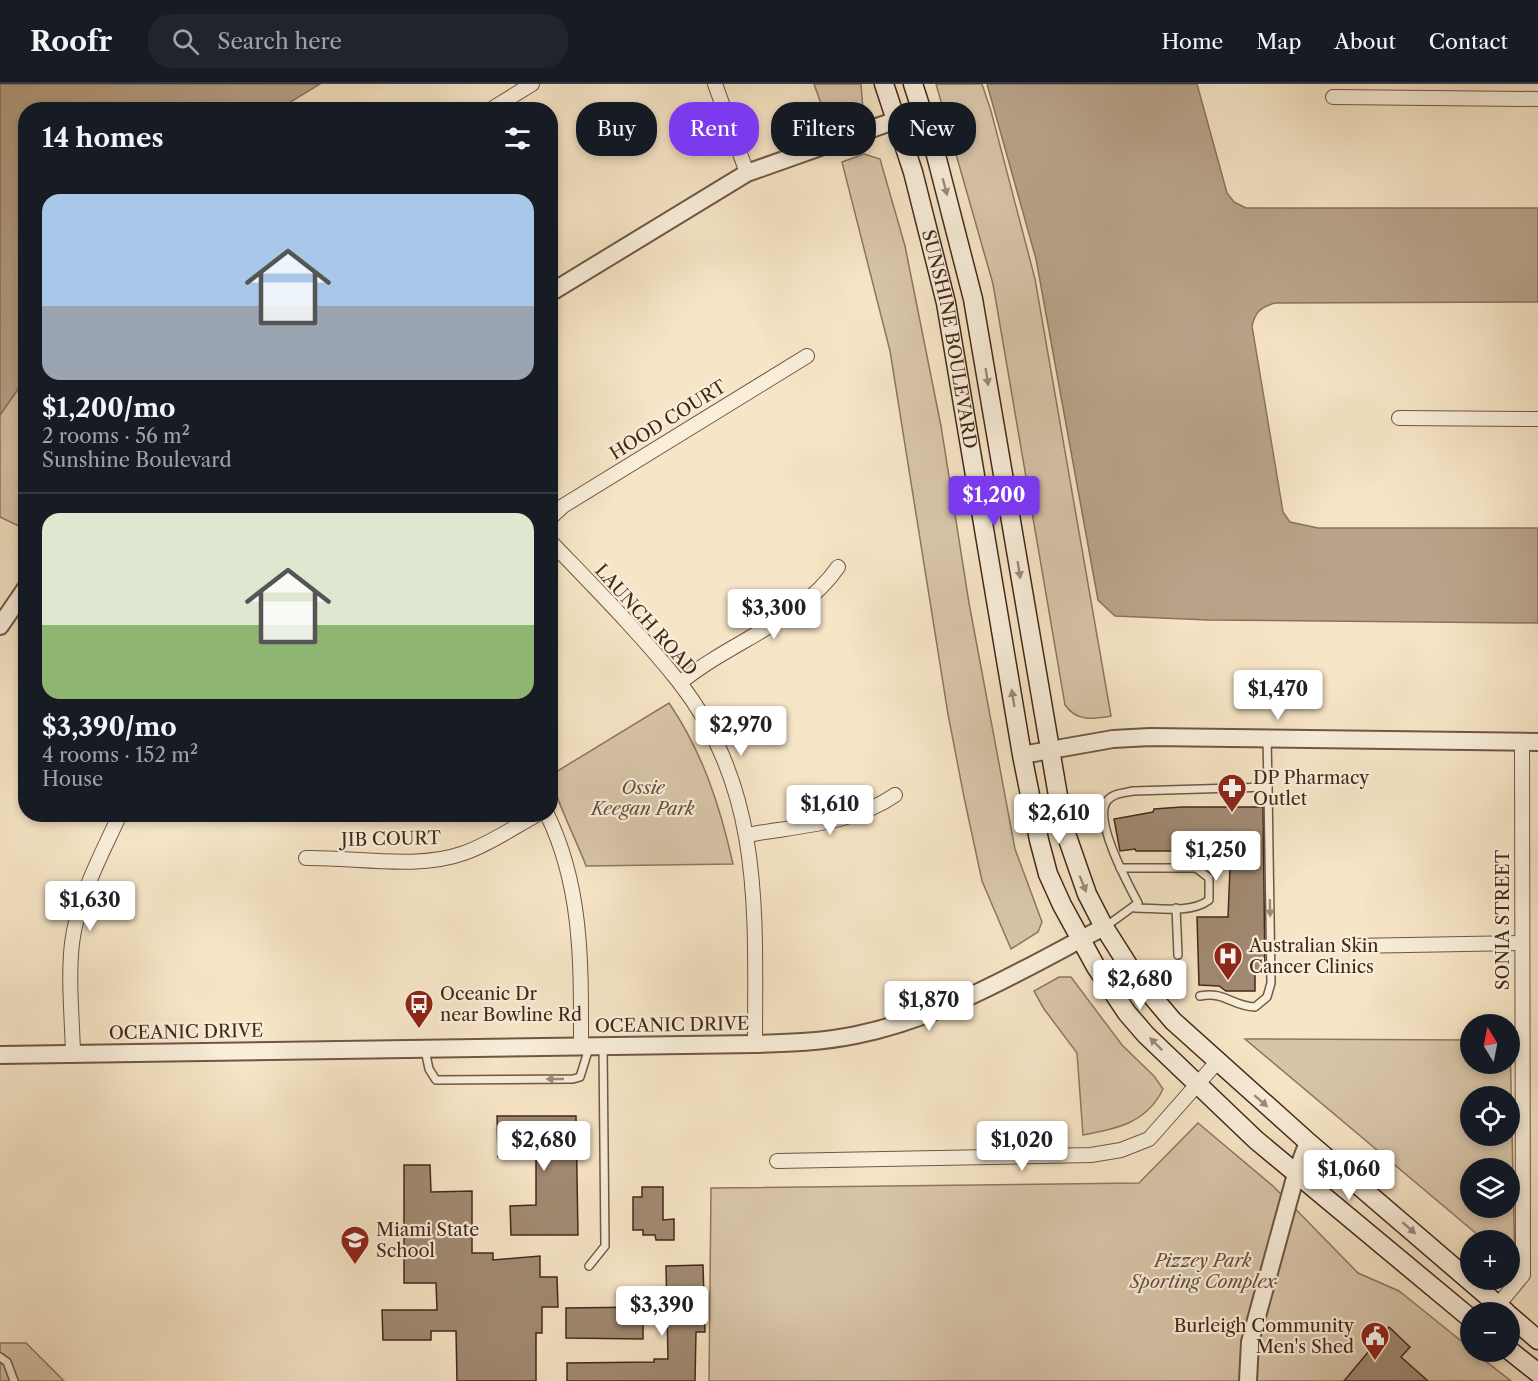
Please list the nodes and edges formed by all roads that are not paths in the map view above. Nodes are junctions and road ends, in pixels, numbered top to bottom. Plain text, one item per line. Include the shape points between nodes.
1 (532, 84) edge
2 (715, 84) edge
3 (884, 84) edge
4 (913, 84) edge
5 (1333, 97) dead end
6 (1538, 99) edge
7 (503, 102) edge
8 (891, 102) edge
9 (919, 102) edge
10 (888, 122) edge
11 (907, 156) edge
12 (934, 156) edge
13 (747, 173) junction
14 (558, 288) edge
15 (807, 356) dead end
16 (1399, 418) dead end
17 (1538, 419) edge
18 (558, 510) edge
19 (558, 550) edge
20 (838, 567) dead end
21 (18, 600) edge
22 (0, 626) edge
23 (680, 683) junction
24 (1267, 738) junction
25 (1530, 742) edge
26 (1049, 750) junction
27 (1022, 755) junction
28 (1268, 787) junction
29 (895, 795) dead end
30 (116, 822) edge
31 (523, 822) edge
32 (550, 822) edge
33 (747, 835) junction
34 (306, 858) dead end
35 (1120, 868) junction
36 (1136, 906) junction
37 (1176, 908) junction
38 (1104, 927) junction
39 (1080, 940) junction
40 (1521, 943) junction
41 (1352, 946) dead end
42 (1178, 956) dead end
43 (1200, 996) dead end
44 (755, 1044) junction
45 (591, 1046) junction
46 (425, 1048) junction
47 (73, 1053) junction
48 (0, 1055) edge
49 (1217, 1062) junction
50 (1197, 1085) junction
51 (1308, 1142) junction
52 (777, 1161) dead end
53 (1296, 1174) junction
54 (589, 1266) dead end
55 (1494, 1302) edge
56 (1509, 1302) edge
57 (1460, 1310) edge
58 (1520, 1325) edge
59 (1538, 1340) edge
60 (0, 1357) edge
61 (1520, 1359) edge
62 (1538, 1373) edge
63 (14, 1381) edge
64 (1248, 1381) edge

1 - 7 street
2 - 13 street
3 - 8 main road, SUNSHINE BOULEVARD
4 - 9 main road, SUNSHINE BOULEVARD
5 - 6 street
10 - 13 street
27 -> 11 main road, SUNSHINE BOULEVARD via 946,303
12 -> 26 main road, SUNSHINE BOULEVARD via 973,299
13 - 14 street
15 - 18 street, HOOD COURT
16 - 17 street
19 - 23 street, LAUNCH ROAD
20 - 23 street via 816,594
21 - 22 street
23 - 33 street, LAUNCH ROAD via 710,729 734,781
24 - 25 street
24 - 26 street via 1113,739
24 - 28 lane
25 - 40 street, SONIA STREET
26 - 27 street
26 -> 38 main road, SUNSHINE BOULEVARD via 1066,836
27 - 39 main road, SUNSHINE BOULEVARD via 1048,873
28 - 35 lane via 1133,791 1113,796 1104,808
28 -> 43 lane via 1271,983 1267,997 1255,1006 1241,1006 1214,993
29 - 33 street via 868,812
30 - 47 street via 86,888 75,926 71,966
31 - 34 street, JIB COURT via 479,846 444,858
32 - 45 street via 565,862 577,913
33 - 44 street, LAUNCH ROAD via 754,897
35 - 36 lane
35 - 37 lane via 1196,868 1203,872 1209,878 1209,900 1192,908
36 - 37 lane
36 - 38 lane
37 - 42 lane
38 - 39 street, OCEANIC DRIVE
38 - 49 main road, SUNSHINE BOULEVARD via 1152,998
39 - 44 street, OCEANIC DRIVE via 976,994 919,1018 827,1040
50 -> 39 main road, SUNSHINE BOULEVARD via 1127,1012
40 - 41 street
40 - 56 street, SONIA STREET via 1523,1275
44 - 45 street, OCEANIC DRIVE
45 - 46 street, OCEANIC DRIVE
45 -> 46 lane via 580,1077 573,1079 435,1080
45 - 54 lane via 605,1246
46 - 47 street, OCEANIC DRIVE
47 - 48 street, OCEANIC DRIVE
49 - 50 street
49 -> 51 main road, SUNSHINE BOULEVARD
50 - 52 street via 1149,1139 1121,1150 1091,1155
50 - 53 main road, SUNSHINE BOULEVARD
51 - 53 street
51 -> 55 main road, SUNSHINE BOULEVARD
53 - 57 main road, SUNSHINE BOULEVARD
53 - 64 street via 1250,1342
58 - 59 main road, SUNSHINE BOULEVARD
60 - 63 lane via 8,1362
61 - 62 main road

